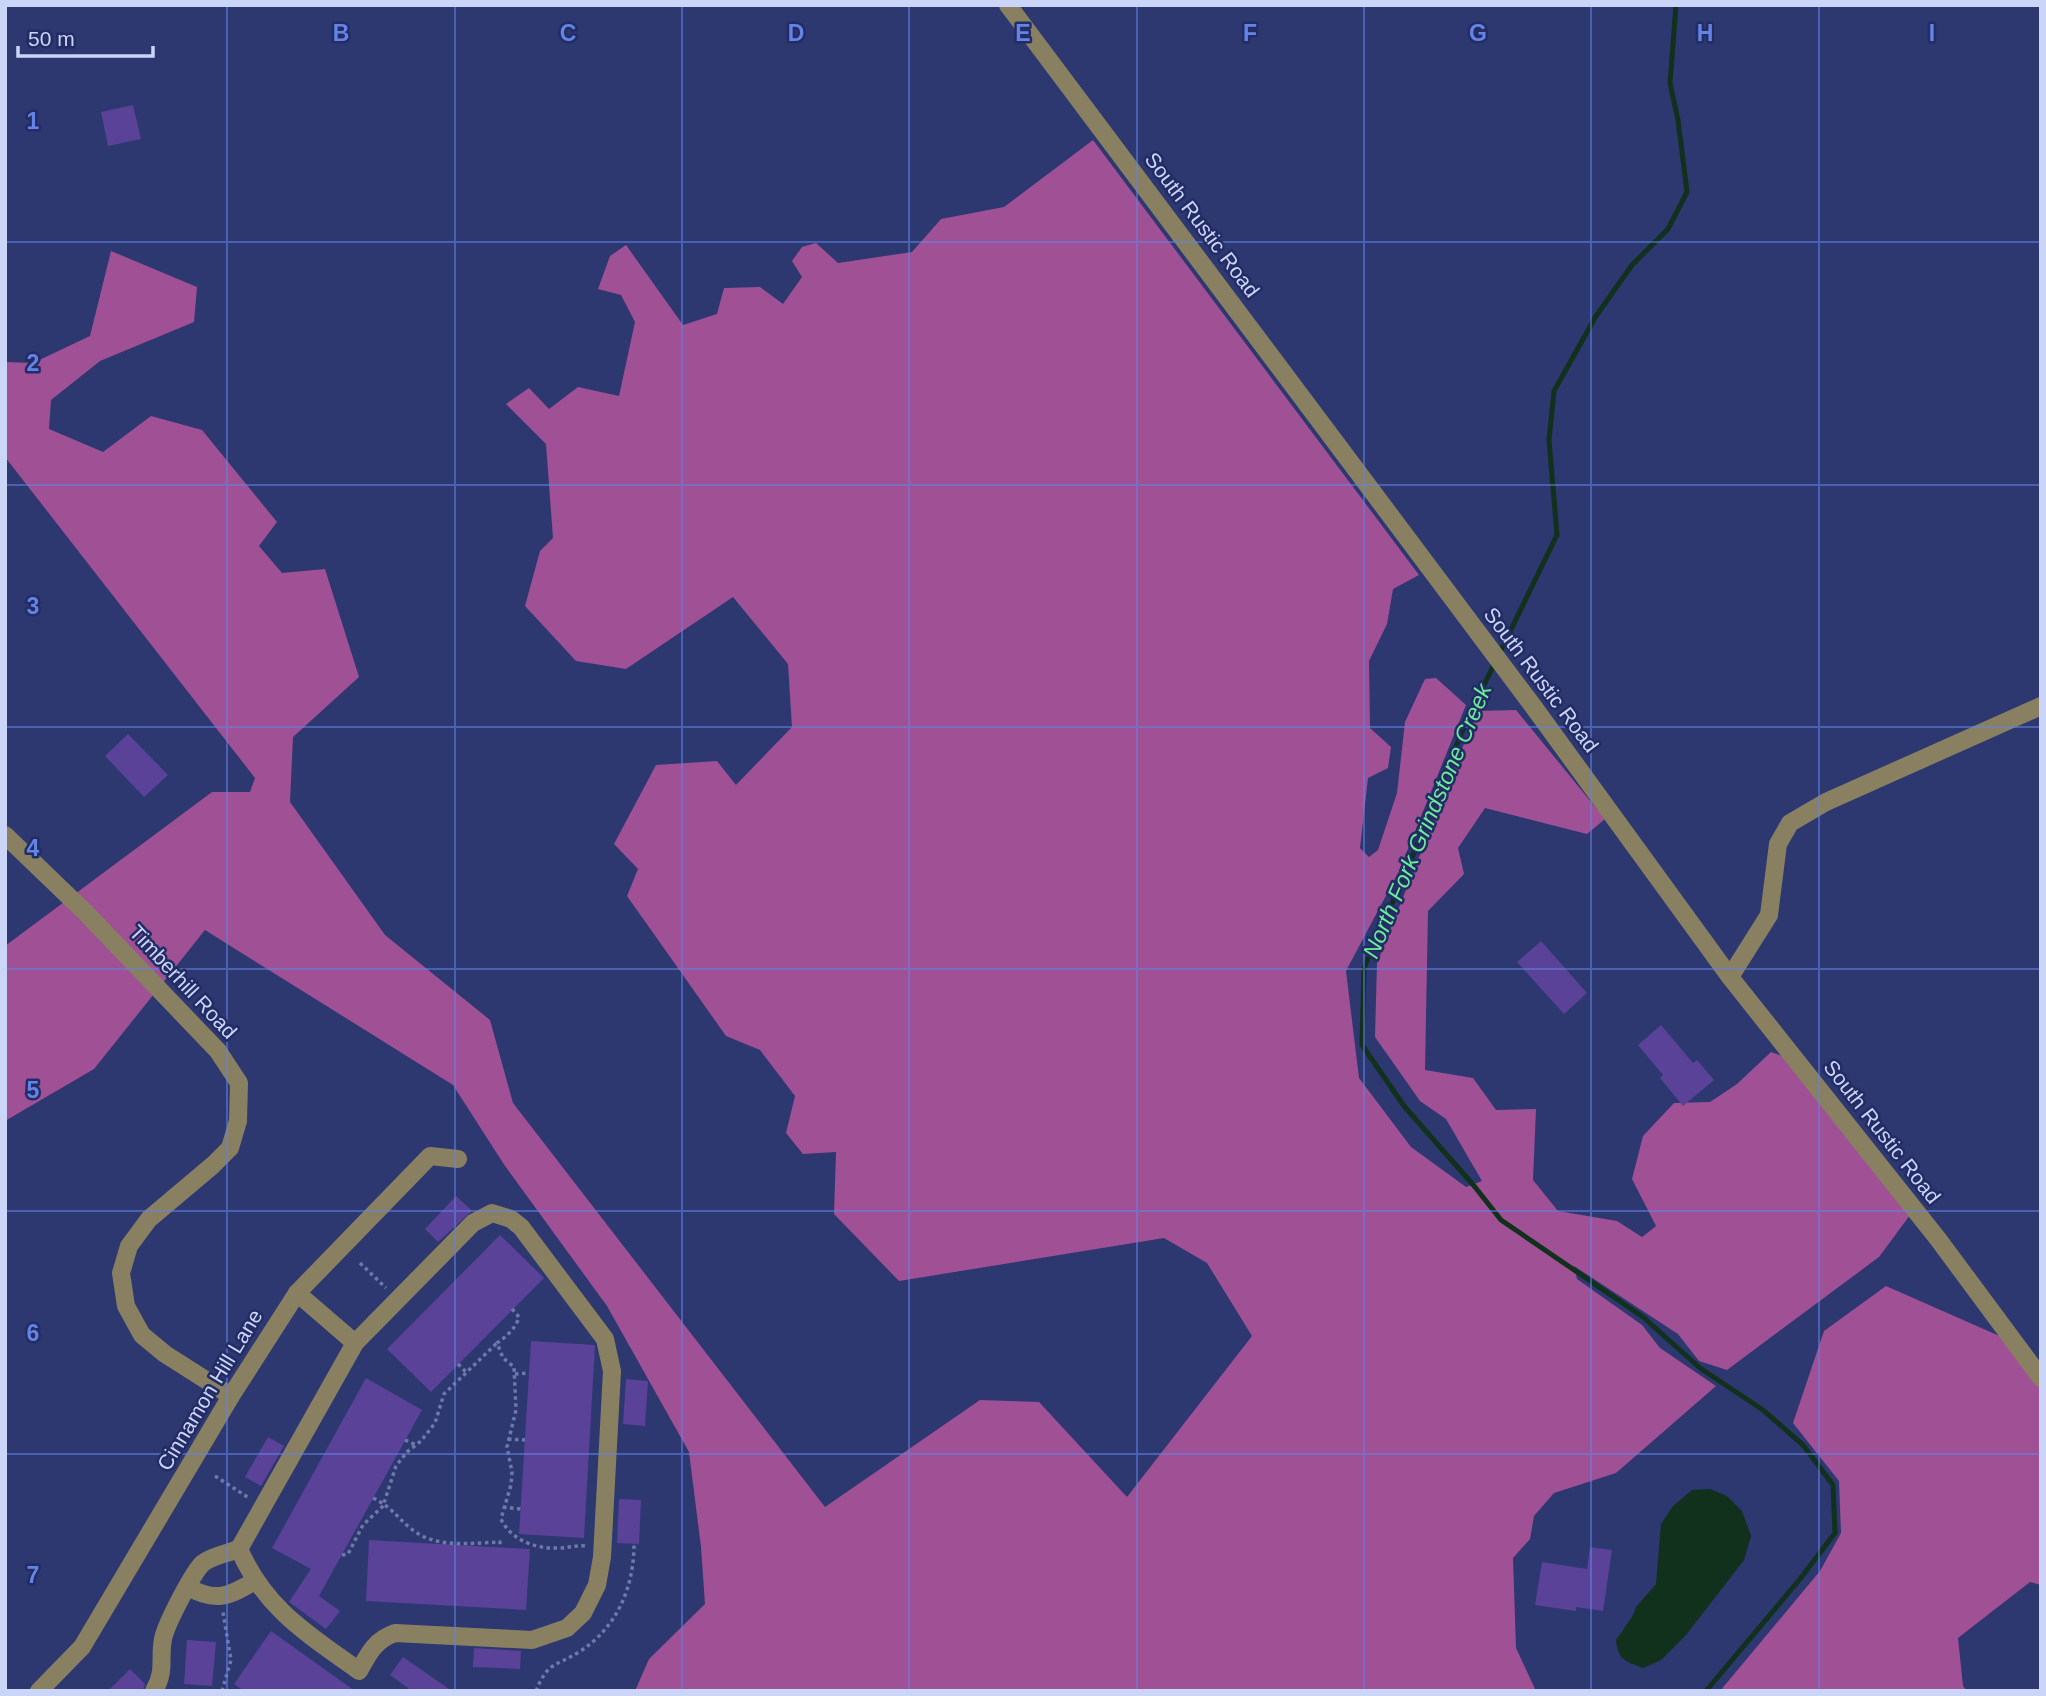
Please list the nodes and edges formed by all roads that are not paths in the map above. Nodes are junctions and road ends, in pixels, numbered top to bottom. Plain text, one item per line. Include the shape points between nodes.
1 (1009, 5) edge
2 (2041, 706) edge
3 (5, 835) edge
4 (1730, 977) junction
5 (458, 1159) dead end
6 (297, 1293) junction
7 (355, 1343) junction
8 (2041, 1378) edge
9 (231, 1396) junction
10 (239, 1549) junction
11 (255, 1581) junction
12 (188, 1587) junction
13 (39, 1691) edge
14 (154, 1691) edge

1 - 4 street, South Rustic Road
2 - 4 street via 1790,822 1778,844 1769,915
3 - 9 street, Timberhill Road via 218,1051 239,1083 238,1121 230,1148 149,1219 129,1246 121,1273 127,1306 142,1335
4 - 8 street, South Rustic Road
5 - 6 street, Cinnamon Hill Lane via 430,1156
6 - 7 street
6 - 9 street, Cinnamon Hill Lane
7 - 10 street
7 - 11 street via 473,1223 492,1213 521,1227 605,1339 610,1354 597,1585 583,1613 567,1628 532,1640 395,1633 375,1644 359,1671 289,1620
9 - 13 street, Cinnamon Hill Lane via 82,1647
10 - 11 street
10 - 12 street via 204,1562
11 - 12 street via 219,1596
12 - 14 street via 162,1641 161,1678

